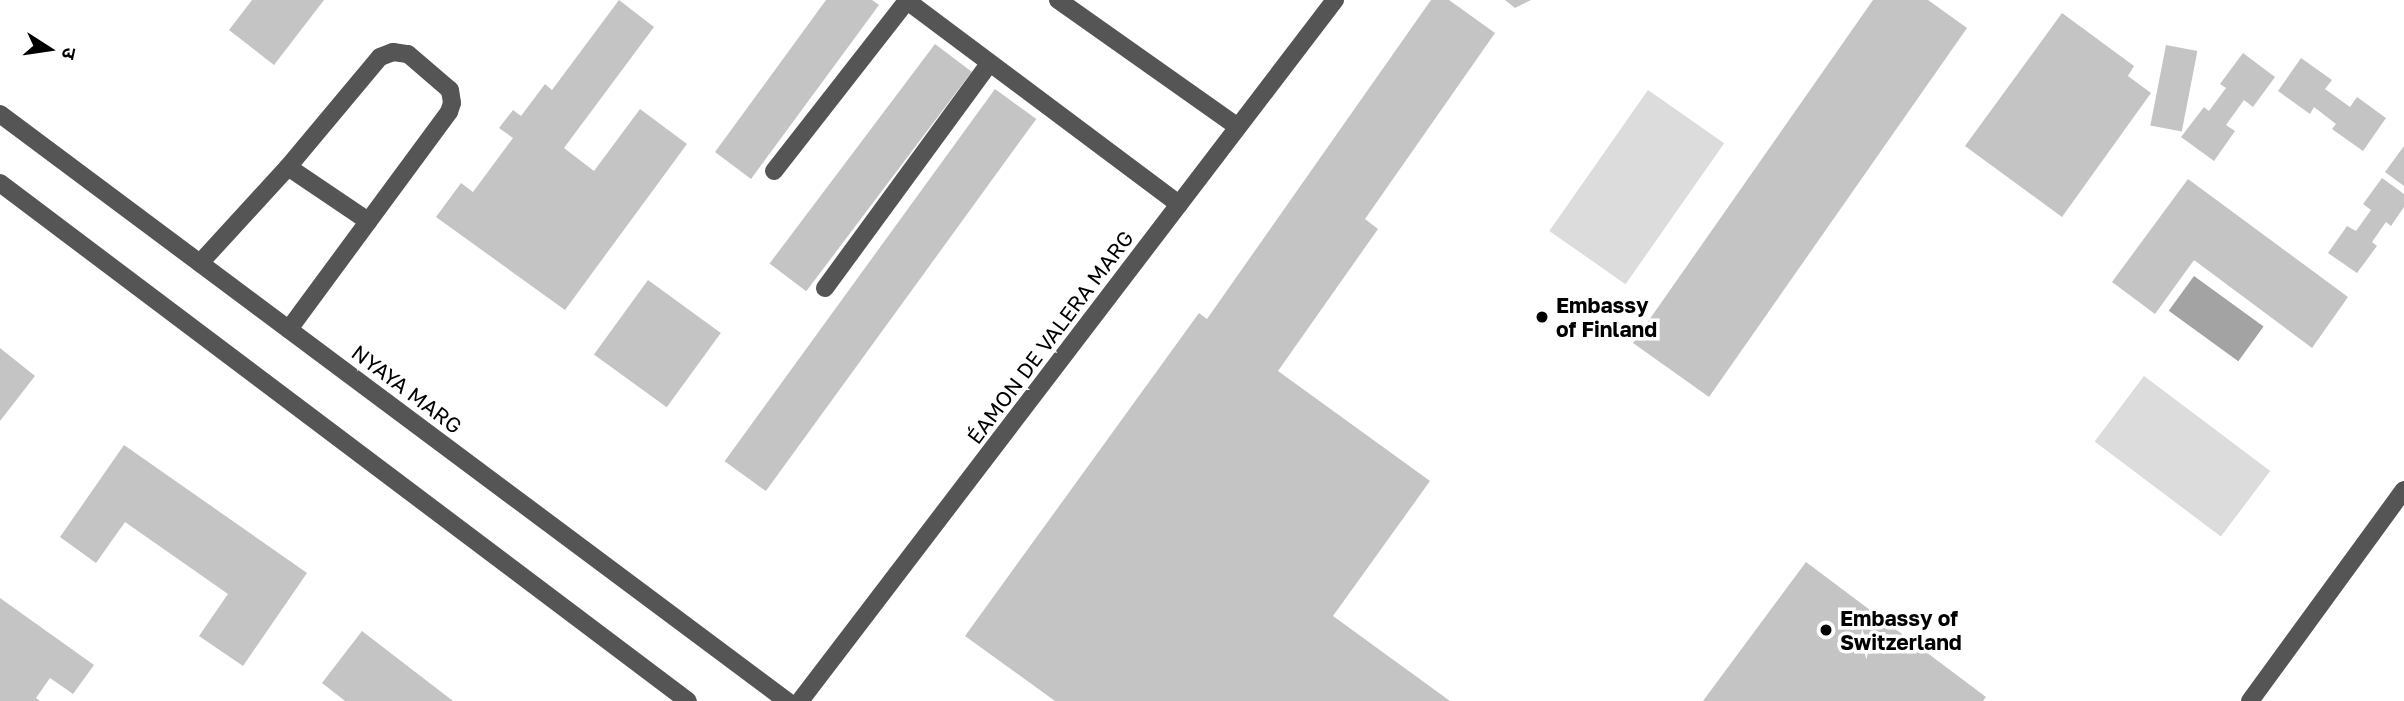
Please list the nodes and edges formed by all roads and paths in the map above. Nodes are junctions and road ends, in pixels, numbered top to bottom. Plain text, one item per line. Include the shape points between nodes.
1 (907, 0) edge
2 (1058, 0) edge
3 (1335, 0) edge
4 (989, 64) junction
5 (0, 114) edge
6 (1238, 127) junction
7 (288, 167) junction
8 (774, 170) dead end
9 (0, 183) edge
10 (1179, 204) junction
11 (368, 221) junction
12 (200, 263) junction
13 (825, 288) dead end
14 (289, 330) junction
15 (2404, 490) edge
16 (688, 701) edge
17 (787, 701) edge
18 (800, 701) edge
19 (2250, 701) edge

1 - 4 street
1 - 8 street
2 - 6 street
3 - 6 street, ÉAMON DE VALERA MARG
4 - 10 street
4 - 13 street
5 - 12 street, NYAYA MARG
6 - 10 street, ÉAMON DE VALERA MARG
7 - 11 street
7 - 11 street via 380,57 393,52 408,54 450,90 452,103
7 - 12 street
9 - 16 street
10 - 18 street, ÉAMON DE VALERA MARG
11 - 14 street
12 - 14 street, NYAYA MARG
14 - 17 street, NYAYA MARG
15 - 19 street

